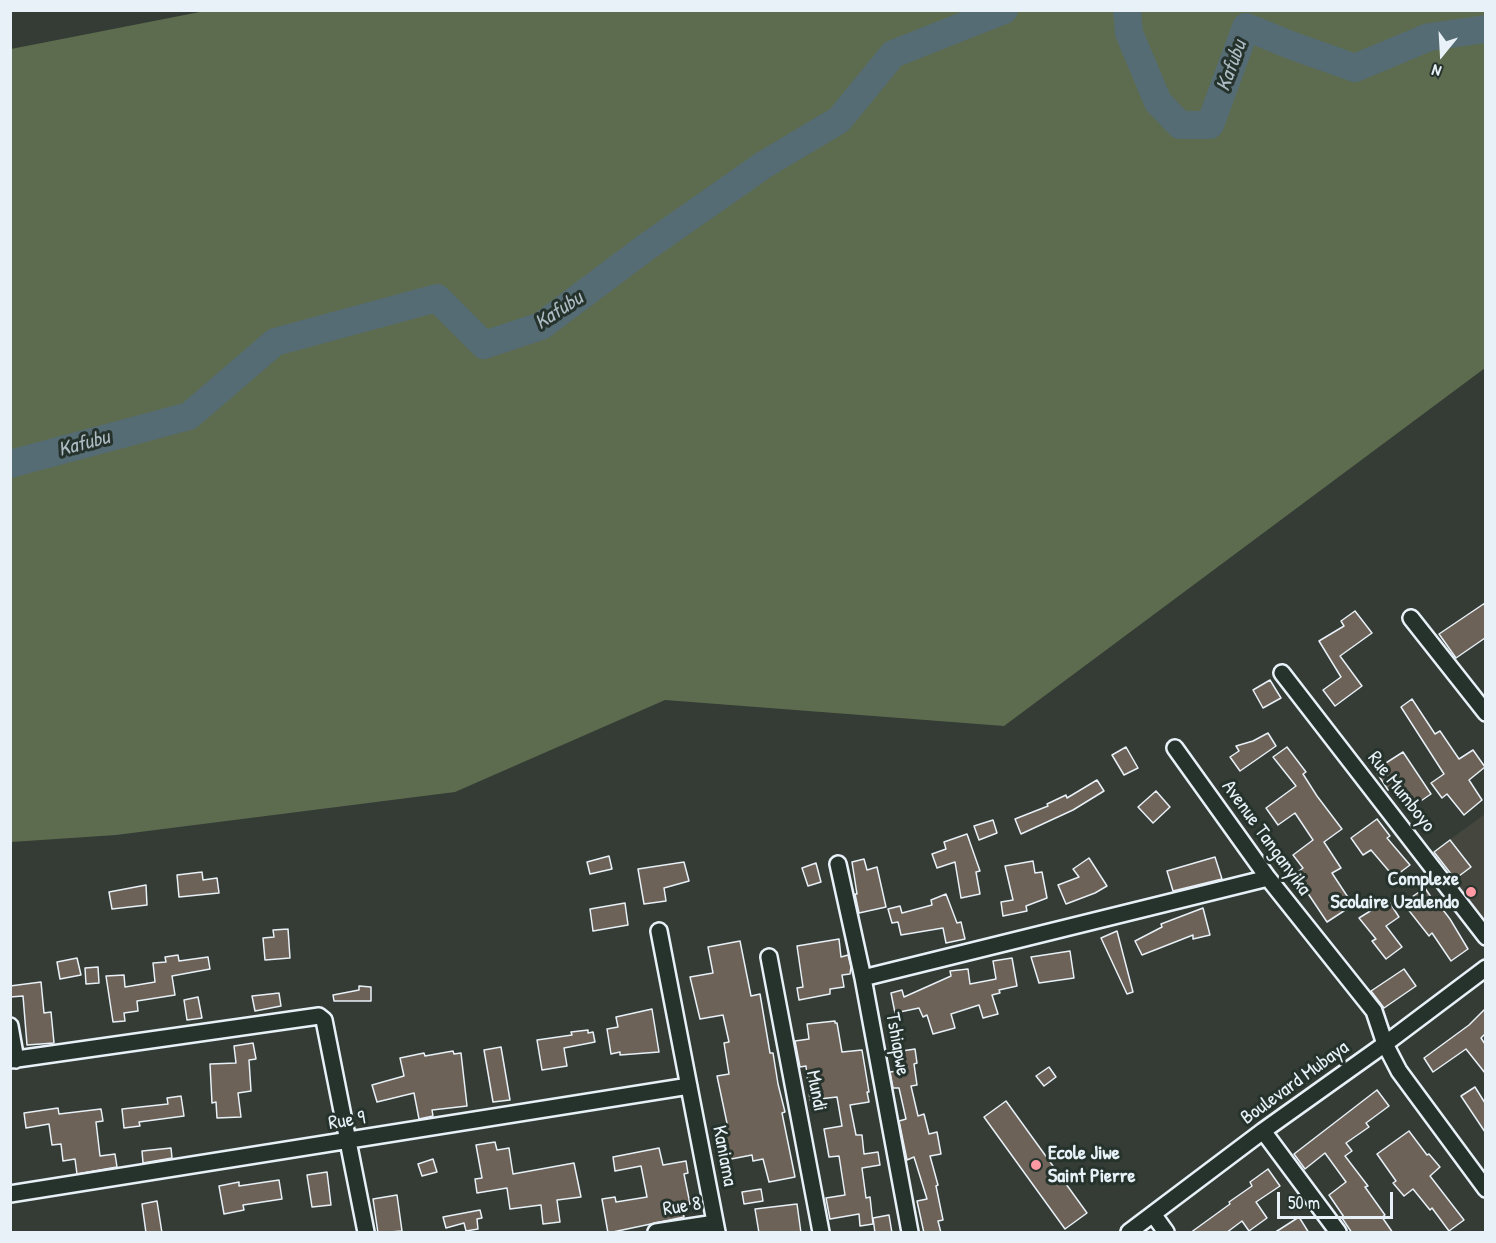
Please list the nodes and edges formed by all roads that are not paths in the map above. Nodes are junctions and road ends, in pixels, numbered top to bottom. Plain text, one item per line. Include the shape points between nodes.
1 (1411, 618) dead end
2 (1282, 673) dead end
3 (1485, 713) edge
4 (1175, 748) dead end
5 (838, 864) dead end
6 (1268, 878) junction
7 (659, 931) dead end
8 (1485, 937) edge
9 (769, 957) dead end
10 (1485, 968) edge
11 (863, 978) junction
12 (10, 1026) edge
13 (1385, 1044) junction
14 (13, 1060) edge
15 (689, 1086) junction
16 (1263, 1131) junction
17 (348, 1142) junction
18 (1485, 1189) edge
19 (10, 1194) edge
20 (1152, 1214) junction
21 (716, 1228) edge
22 (366, 1233) edge
23 (656, 1233) edge
24 (821, 1233) edge
25 (910, 1233) edge
26 (1129, 1233) edge
27 (1166, 1233) edge
28 (1338, 1233) edge

1 - 3 street
2 - 8 street, Rue Mumboyo
4 - 6 street, Avenue Tanganyika
5 - 11 street, Tshiapwe
6 - 11 street
6 - 13 street, Avenue Tanganyika via 1374,1011
7 - 15 street, Kaniama
9 - 24 street, Mundi
10 - 13 street, Boulevard Mubaya
11 - 25 street, Tshiapwe
12 - 14 street
13 - 16 street, Boulevard Mubaya
13 - 18 street, Avenue Tanganyika via 1399,1071
14 - 17 street via 319,1016 324,1020
15 - 17 street, Rue 9
15 - 21 street, Kaniama
16 - 20 street, Boulevard Mubaya
16 - 28 street
17 - 19 street, Rue 9
17 - 22 street
20 - 26 street, Boulevard Mubaya
20 - 27 street
21 - 23 street, Rue 8

